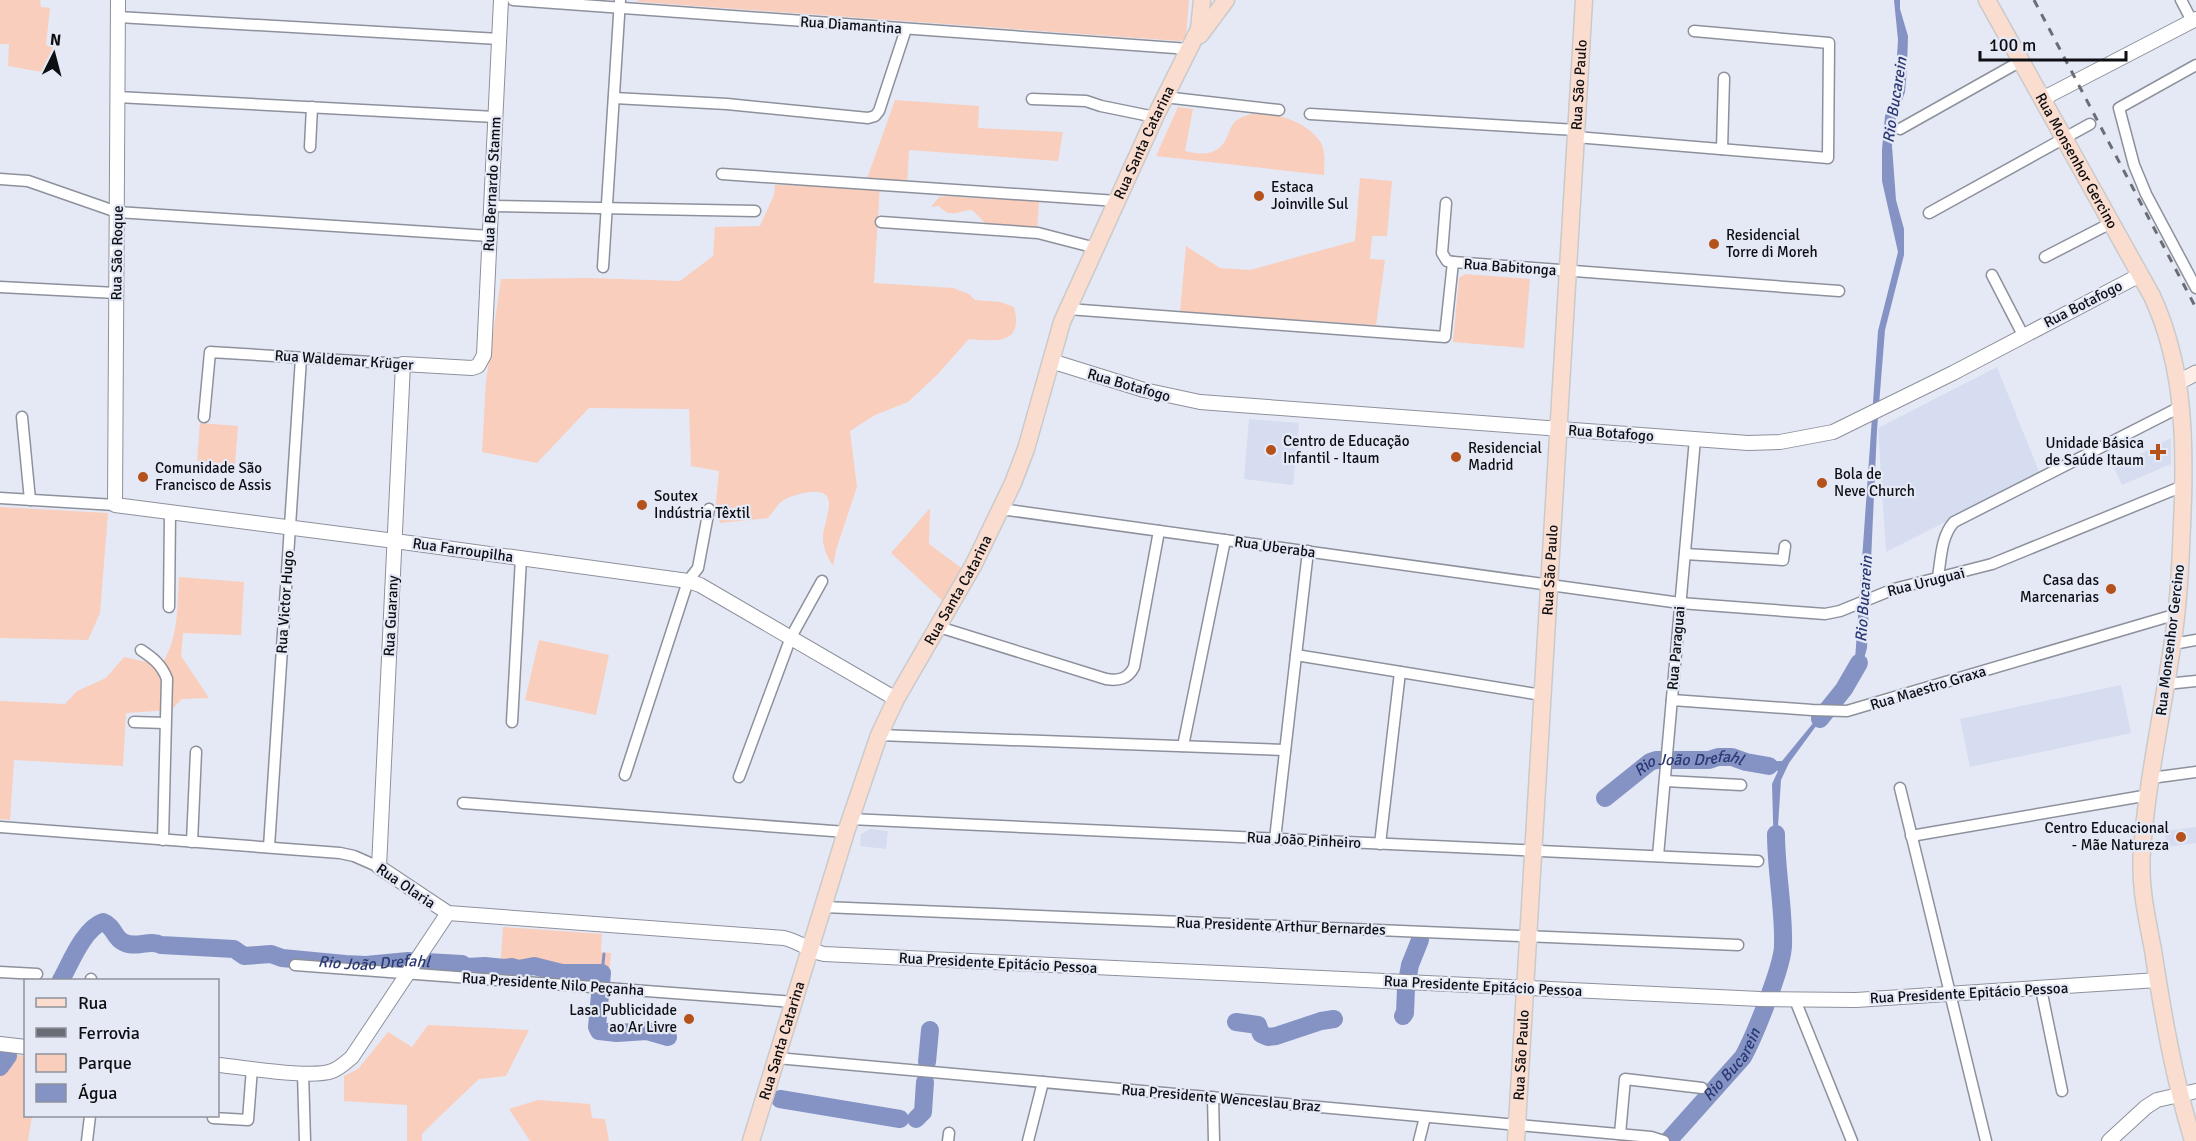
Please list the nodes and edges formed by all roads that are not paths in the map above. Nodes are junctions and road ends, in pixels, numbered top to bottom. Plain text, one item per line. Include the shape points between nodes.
1 (118, 0) edge
2 (501, 0) edge
3 (513, 0) edge
4 (1202, 0) edge
5 (1226, 0) edge
6 (1584, 0) edge
7 (1987, 0) edge
8 (2181, 0) edge
9 (620, 4) edge
10 (118, 18) junction
11 (2194, 20) edge
12 (906, 29) junction
13 (1694, 31) dead end
14 (500, 39) junction
15 (1189, 49) junction
16 (2021, 61) junction
17 (2196, 65) edge
18 (1724, 78) dead end
19 (117, 97) junction
20 (1164, 97) junction
21 (614, 98) junction
22 (1032, 99) dead end
23 (2042, 99) junction
24 (312, 108) junction
25 (1279, 110) dead end
26 (1310, 114) dead end
27 (495, 117) junction
28 (1155, 117) junction
29 (2090, 124) dead end
30 (1900, 129) dead end
31 (1576, 134) junction
32 (2064, 138) junction
33 (310, 147) dead end
34 (1722, 149) junction
35 (722, 174) dead end
36 (0, 179) edge
37 (1117, 201) junction
38 (1446, 203) dead end
39 (491, 206) junction
40 (607, 208) junction
41 (755, 211) dead end
42 (117, 212) junction
43 (1929, 213) dead end
44 (881, 222) dead end
45 (2111, 223) junction
46 (490, 236) junction
47 (1096, 248) junction
48 (2045, 257) dead end
49 (1453, 262) junction
50 (603, 267) dead end
51 (1568, 271) junction
52 (1992, 275) dead end
53 (2140, 275) junction
54 (0, 287) edge
55 (2196, 288) edge
56 (1839, 291) dead end
57 (116, 293) junction
58 (1068, 309) junction
59 (2023, 335) junction
60 (301, 357) junction
61 (1051, 361) junction
62 (403, 364) junction
63 (478, 366) joint
64 (2196, 372) edge
65 (2179, 382) junction
66 (2182, 406) junction
67 (22, 417) dead end
68 (204, 417) dead end
69 (1558, 429) junction
70 (1695, 439) junction
71 (2183, 486) junction
72 (0, 498) edge
73 (30, 500) junction
74 (115, 505) junction
75 (709, 509) dead end
76 (1001, 509) junction
77 (170, 512) junction
78 (290, 527) junction
79 (1159, 531) junction
80 (1225, 540) junction
81 (395, 541) junction
82 (1785, 546) dead end
83 (1308, 551) junction
84 (1685, 554) junction
85 (521, 558) junction
86 (1938, 577) junction
87 (688, 581) junction
88 (822, 581) dead end
89 (1549, 584) junction
90 (1680, 603) junction
91 (169, 607) dead end
92 (2177, 614) junction
93 (939, 627) junction
94 (791, 637) junction
95 (2196, 640) edge
96 (2173, 644) junction
97 (141, 650) dead end
98 (1296, 655) junction
99 (1400, 672) junction
100 (2196, 681) edge
101 (2166, 684) junction
102 (1542, 695) junction
103 (896, 699) junction
104 (1672, 700) junction
105 (134, 722) dead end
106 (512, 722) dead end
107 (165, 723) junction
108 (879, 735) junction
109 (1183, 746) junction
110 (1286, 750) junction
111 (196, 752) dead end
112 (2196, 772) edge
113 (625, 775) dead end
114 (739, 777) dead end
115 (1665, 781) junction
116 (1741, 785) dead end
117 (2150, 786) junction
118 (1900, 788) dead end
119 (463, 803) dead end
120 (848, 825) junction
121 (0, 827) edge
122 (1911, 836) junction
123 (1275, 839) junction
124 (164, 840) junction
125 (192, 842) junction
126 (1380, 844) junction
127 (269, 847) junction
128 (1533, 850) junction
129 (1658, 856) junction
130 (1758, 861) dead end
131 (379, 867) junction
132 (823, 907) junction
133 (448, 913) junction
134 (1528, 936) junction
135 (1738, 945) dead end
136 (810, 949) junction
137 (295, 965) dead end
138 (414, 965) junction
139 (0, 972) edge
140 (37, 974) dead end
141 (2158, 980) junction
142 (1525, 988) junction
143 (2041, 989) junction
144 (1950, 994) junction
145 (1795, 1000) junction
146 (794, 1002) junction
147 (777, 1058) junction
148 (219, 1065) edge
149 (252, 1068) junction
150 (303, 1073) junction
151 (1043, 1082) junction
152 (1702, 1088) dead end
153 (2062, 1090) dead end
154 (2196, 1091) edge
155 (2179, 1095) junction
156 (1213, 1097) junction
157 (90, 1117) edge
158 (1425, 1117) junction
159 (213, 1118) dead end
160 (1516, 1133) edge
161 (1620, 1134) junction
162 (87, 1141) edge
163 (305, 1141) edge
164 (751, 1141) edge
165 (1028, 1141) edge
166 (1214, 1141) edge
167 (1419, 1141) edge
168 (1664, 1141) edge
169 (1852, 1141) edge
170 (1986, 1141) edge
171 (2109, 1141) edge
172 (2193, 1141) edge

1 - 10 street, Rua São Roque
2 - 14 street, Rua Bernardo Stamm
3 - 9 street, Rua Diamantina
4 - 15 main road, Rua Santa Catarina via 1199,29
5 - 15 main road, Rua Santa Catarina
6 - 31 main road, Rua São Paulo
7 - 16 main road, Rua Monsenhor Gercino
8 - 11 street
9 - 12 street, Rua Diamantina
9 - 21 street
10 - 14 street
10 - 19 street, Rua São Roque
11 - 23 street
12 - 15 street, Rua Diamantina
12 - 21 street via 875,116 857,118
13 - 34 street via 1829,43 1828,158
14 - 27 street, Rua Bernardo Stamm
15 - 20 main road, Rua Santa Catarina
16 - 23 main road, Rua Monsenhor Gercino
16 - 30 street
17 - 55 street via 2119,108 2146,194
18 - 34 street
19 - 24 street
19 - 42 street, Rua São Roque
20 - 25 street
20 - 28 main road, Rua Santa Catarina
21 - 40 street
22 - 28 street via 1086,101
23 - 32 main road, Rua Monsenhor Gercino
24 - 27 street
24 - 33 street
26 - 31 street
27 - 39 street, Rua Bernardo Stamm
28 - 37 main road, Rua Santa Catarina
29 - 32 street
31 - 34 street
31 - 51 main road, Rua São Paulo
32 - 43 street
32 - 45 main road, Rua Monsenhor Gercino
35 - 37 street
36 - 42 street via 28,182
37 - 47 main road, Rua Santa Catarina
38 - 49 street via 1442,253 1447,261
39 - 40 street
39 - 46 street, Rua Bernardo Stamm
40 - 41 street
40 - 50 street
42 - 46 street
42 - 57 street, Rua São Roque
44 - 47 street via 1038,233
45 - 48 street
45 - 53 main road, Rua Monsenhor Gercino
46 - 63 street, Rua Bernardo Stamm via 484,354
47 - 58 main road, Rua Santa Catarina
49 - 51 street, Rua Babitonga
49 - 58 street, Rua Babitonga via 1445,338
51 - 56 street, Rua Babitonga
51 - 69 main road, Rua São Paulo
52 - 59 street
53 - 59 street, Rua Botafogo
53 - 65 main road, Rua Monsenhor Gercino via 2166,328
54 - 57 street
57 - 74 street, Rua São Roque
58 - 61 main road, Rua Santa Catarina
59 - 70 street, Rua Botafogo via 1833,432 1780,442
60 - 62 street, Rua Waldemar Krüger
60 - 68 street, Rua Waldemar Krüger via 210,351
60 - 78 street, Rua Victor Hugo
61 - 69 street, Rua Botafogo via 1184,400
61 - 76 main road, Rua Santa Catarina via 1022,462
62 - 63 street, Rua Waldemar Krüger
62 - 81 street, Rua Guarany
64 - 65 main road
65 - 66 main road, Rua Monsenhor Gercino
66 - 71 main road, Rua Monsenhor Gercino
66 - 86 street via 1954,522 1944,539
67 - 73 street
69 - 70 street, Rua Botafogo
69 - 89 main road, Rua São Paulo
70 - 84 street, Rua Paraguai
71 - 86 street, Rua Uruguai via 1992,564
71 - 92 main road, Rua Monsenhor Gercino
72 - 73 street, Rua Farroupilha
73 - 74 street, Rua Farroupilha
74 - 77 street, Rua Farroupilha
75 - 87 street via 698,568
76 - 79 street, Rua Uberaba
76 - 93 main road, Rua Santa Catarina
77 - 78 street, Rua Farroupilha
77 - 91 street
78 - 81 street, Rua Farroupilha
78 - 127 street, Rua Victor Hugo
79 - 80 street, Rua Uberaba
79 - 93 street via 1134,668 1121,680 1106,679
80 - 83 street, Rua Uberaba
80 - 109 street
81 - 85 street, Rua Farroupilha
81 - 131 street, Rua Guarany
82 - 84 street via 1783,560
83 - 89 street, Rua Uberaba
83 - 98 street
84 - 90 street, Rua Paraguai
85 - 87 street, Rua Farroupilha
85 - 106 street
86 - 90 street, Rua Uruguai via 1899,587 1840,611 1816,614
87 - 94 street, Rua Farroupilha
87 - 113 street
88 - 94 street
89 - 90 street, Rua Uruguai
89 - 102 main road, Rua São Paulo
90 - 104 street, Rua Paraguai
92 - 96 main road, Rua Monsenhor Gercino
92 - 104 street, Rua Maestro Graxa via 1857,709 1812,711
93 - 103 main road, Rua Santa Catarina
94 - 103 street, Rua Farroupilha
94 - 114 street
95 - 96 street
96 - 101 main road, Rua Monsenhor Gercino
97 - 107 street via 154,658 167,679
98 - 99 street
98 - 110 street
99 - 102 street
99 - 126 street
100 - 101 street
101 - 117 main road, Rua Monsenhor Gercino
102 - 128 main road, Rua São Paulo
103 - 108 main road, Rua Santa Catarina
104 - 115 street, Rua Paraguai
105 - 107 street
107 - 124 street
108 - 109 street
108 - 120 main road, Rua Santa Catarina
109 - 110 street
110 - 123 street
111 - 125 street
112 - 117 street
115 - 116 street
115 - 129 street, Rua Paraguai
117 - 122 street
117 - 141 main road, Rua Monsenhor Gercino via 2141,872
118 - 122 street
119 - 120 street, Rua João Pinheiro
120 - 123 street, Rua João Pinheiro
120 - 132 main road, Rua Santa Catarina
121 - 124 street, Rua Olaria
122 - 144 street
123 - 126 street, Rua João Pinheiro
124 - 125 street, Rua Olaria
125 - 127 street, Rua Olaria
126 - 128 street, Rua João Pinheiro
127 - 131 street, Rua Olaria via 340,853
128 - 129 street, Rua João Pinheiro
128 - 134 main road, Rua São Paulo
129 - 130 street, Rua João Pinheiro
131 - 133 street, Rua Olaria
132 - 134 street, Rua Presidente Arthur Bernardes
132 - 136 main road, Rua Santa Catarina
133 - 136 street, Rua Olaria via 784,938
133 - 138 street
134 - 135 street, Rua Presidente Arthur Bernardes
134 - 142 main road, Rua São Paulo
136 - 142 street, Rua Presidente Epitácio Pessoa via 824,954
136 - 146 main road, Rua Santa Catarina
137 - 138 street, Rua Presidente Nilo Peçanha
138 - 146 street, Rua Presidente Nilo Peçanha via 600,987
138 - 150 street via 352,1057 332,1071
139 - 140 street
141 - 143 street, Rua Presidente Epitácio Pessoa
141 - 155 main road, Rua Monsenhor Gercino
142 - 145 street, Rua Presidente Epitácio Pessoa
142 - 160 main road, Rua São Paulo
143 - 144 street, Rua Presidente Epitácio Pessoa
143 - 153 street
144 - 145 street, Rua Presidente Epitácio Pessoa
144 - 170 street
145 - 169 street
146 - 147 main road, Rua Santa Catarina
147 - 151 street, Rua Presidente Wenceslau Braz
147 - 164 main road, Rua Santa Catarina
148 - 149 street
149 - 150 street
149 - 159 street via 248,1120
150 - 163 street
151 - 156 street, Rua Presidente Wenceslau Braz
151 - 165 street
152 - 161 street via 1625,1079
154 - 155 street
155 - 171 street via 2146,1107
155 - 172 main road, Rua Monsenhor Gercino
156 - 158 street, Rua Presidente Wenceslau Braz
156 - 166 street
157 - 162 street
158 - 160 street, Rua Presidente Wenceslau Braz
158 - 167 street
160 - 161 street, Rua Presidente Wenceslau Braz
161 - 168 street, Rua Presidente Wenceslau Braz

